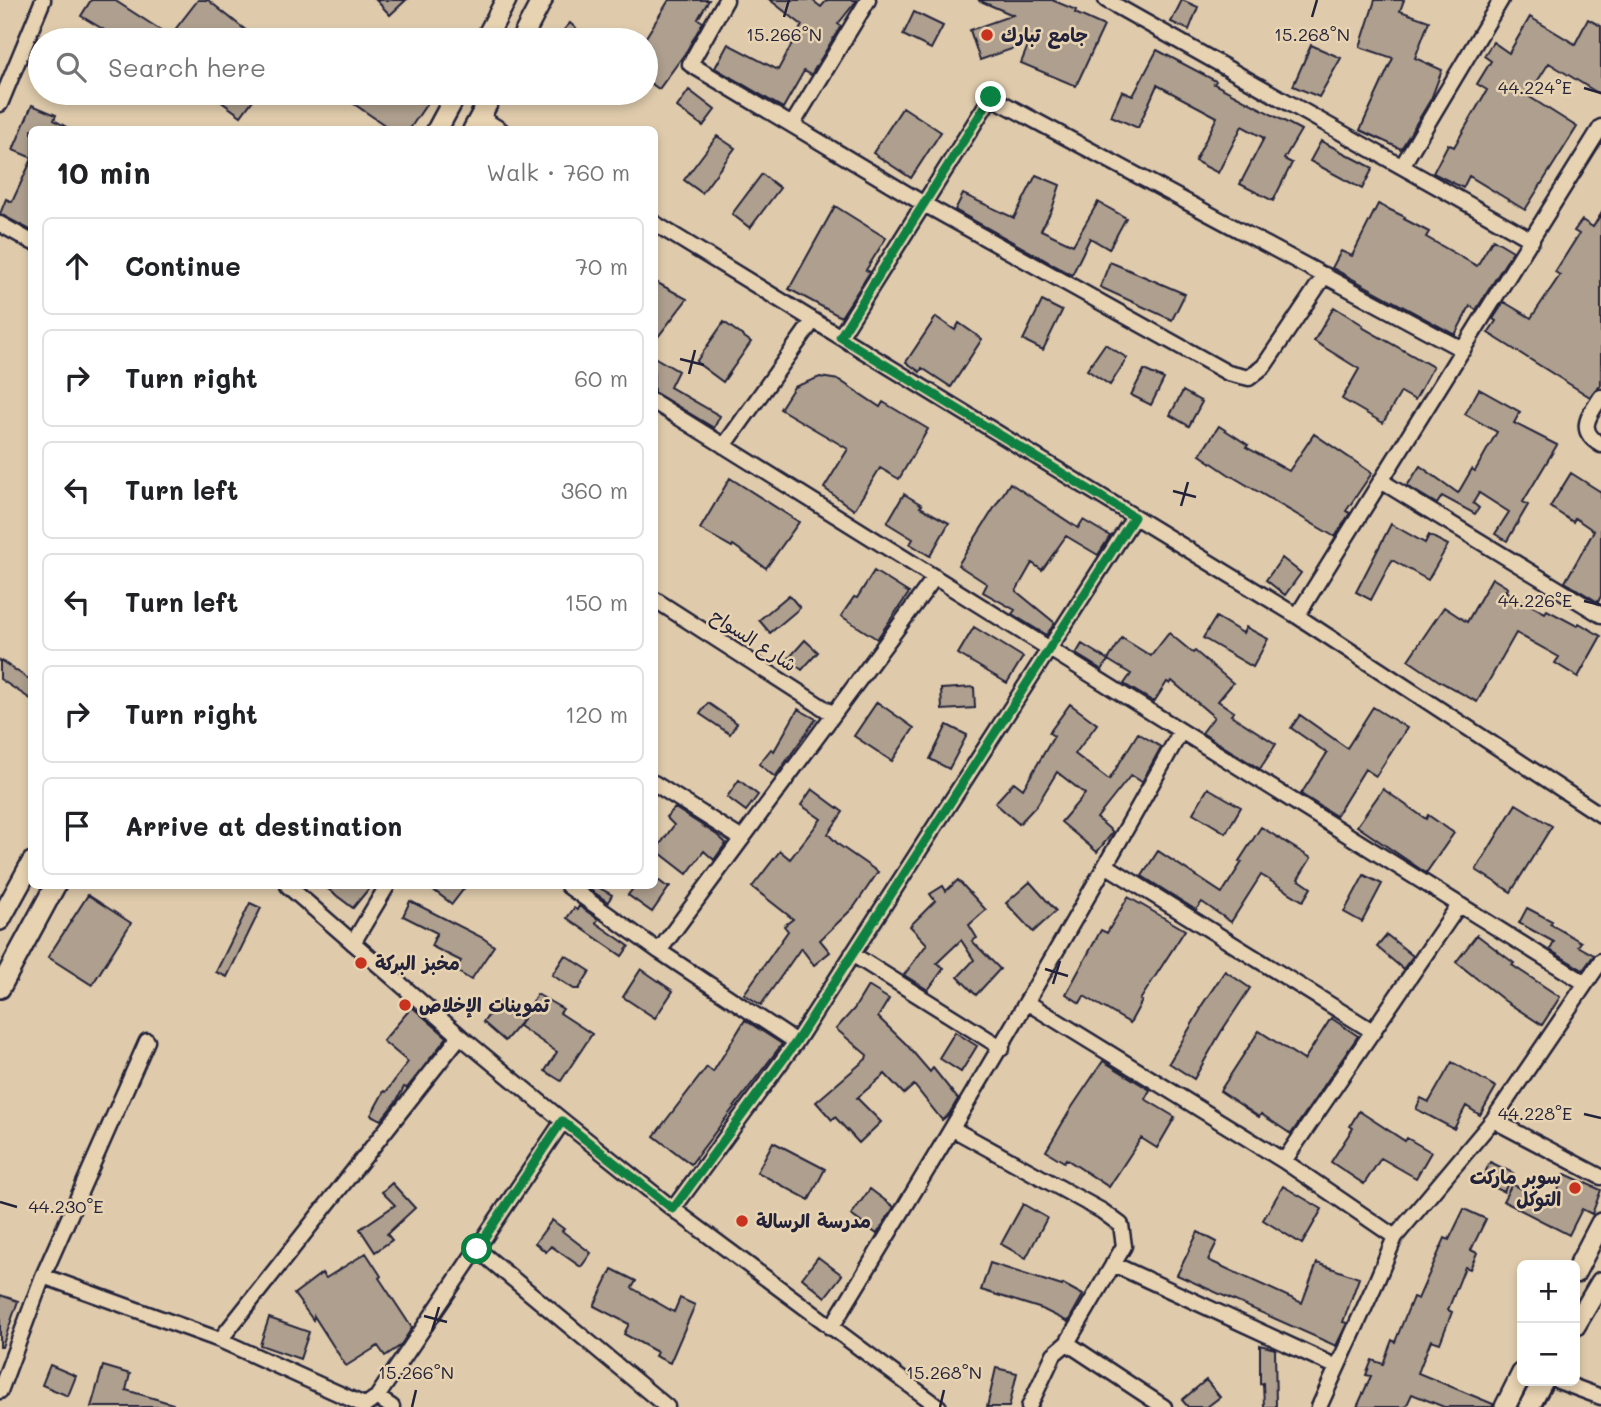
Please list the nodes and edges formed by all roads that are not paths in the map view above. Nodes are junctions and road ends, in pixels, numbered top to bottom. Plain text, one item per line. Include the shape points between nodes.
1 (43, 0) edge
2 (506, 0) edge
3 (542, 0) edge
4 (726, 0) edge
5 (867, 0) edge
6 (1107, 0) edge
7 (1483, 0) edge
8 (1499, 4) edge
9 (31, 28) edge
10 (491, 28) edge
11 (527, 28) edge
12 (28, 36) edge
13 (0, 104) edge
14 (451, 105) edge
15 (461, 105) edge
16 (486, 105) edge
17 (476, 123) edge
18 (792, 125) junction
19 (439, 126) edge
20 (1601, 127) edge
21 (1402, 166) junction
22 (924, 204) junction
23 (0, 224) edge
24 (658, 225) edge
25 (28, 240) edge
26 (1532, 240) junction
27 (1325, 275) junction
28 (813, 321) junction
29 (840, 337) junction
30 (1463, 350) junction
31 (1601, 397) edge
32 (658, 405) edge
33 (1601, 445) edge
34 (724, 446) junction
35 (1381, 481) junction
36 (1134, 517) junction
37 (935, 577) junction
38 (658, 602) edge
39 (1601, 615) edge
40 (1297, 616) junction
41 (1050, 649) junction
42 (833, 714) junction
43 (1181, 732) junction
44 (658, 786) edge
45 (1601, 815) edge
46 (743, 839) junction
47 (1107, 866) junction
48 (28, 869) edge
49 (53, 889) edge
50 (291, 889) edge
51 (385, 889) edge
52 (572, 889) edge
53 (1459, 905) junction
54 (0, 920) edge
55 (353, 943) junction
56 (659, 951) junction
57 (852, 954) junction
58 (1601, 961) edge
59 (1585, 984) junction
60 (0, 988) edge
61 (1028, 1003) junction
62 (1374, 1032) junction
63 (460, 1036) junction
64 (148, 1041) dead end
65 (796, 1042) junction
66 (1002, 1048) junction
67 (1493, 1119) junction
68 (562, 1121) junction
69 (953, 1129) junction
70 (1284, 1161) junction
71 (1601, 1177) edge
72 (673, 1209) junction
73 (1601, 1223) edge
74 (1395, 1237) junction
75 (477, 1249) junction
76 (1580, 1263) edge
77 (1113, 1264) junction
78 (43, 1276) junction
79 (1601, 1282) edge
80 (1577, 1323) edge
81 (831, 1328) junction
82 (220, 1340) junction
83 (1067, 1343) junction
84 (1337, 1367) junction
85 (1517, 1383) edge
86 (1540, 1386) edge
87 (1571, 1386) edge
88 (0, 1391) edge
89 (1601, 1397) edge
90 (368, 1403) edge
91 (392, 1407) edge
92 (667, 1407) edge
93 (939, 1407) edge
94 (1029, 1407) edge
95 (1164, 1407) edge
96 (1320, 1407) edge
97 (1505, 1407) edge
98 (1530, 1407) edge

1 - 9 street
2 - 10 street
3 - 11 street
4 - 18 street via 690,64
5 - 18 street
6 - 21 street
7 - 8 street
8 - 21 street
12 - 13 street
14 - 19 street
15 - 17 street
16 - 17 street
18 - 22 street
20 - 26 street
21 - 26 street
22 - 27 street via 1228,373 1249,378 1264,366
22 - 27 street via 991,97
22 - 29 street
23 - 25 street
24 - 28 street
26 - 30 street
27 - 30 street
28 - 29 street
28 - 34 street
29 - 36 street
30 - 35 street
31 - 33 street via 1586,428
32 - 34 street
34 - 37 street
35 - 39 street
35 - 40 street
36 - 40 street
36 - 41 street
37 - 41 street
37 - 42 street
38 - 42 street, شارع السواح
40 - 45 street
41 - 43 street
41 - 57 street
42 - 46 street
43 - 47 street
43 - 53 street
44 - 46 street
46 - 56 street
47 - 61 street
47 - 62 street
48 - 54 street
49 - 60 street
50 - 55 street
51 - 55 street
52 - 56 street
53 - 59 street
53 - 62 street
55 - 63 street
56 - 65 street
57 - 65 street
57 - 66 street
58 - 59 street
59 - 67 street
61 - 66 street
61 - 70 street
62 - 70 street
63 - 68 street
63 - 82 street
64 - 78 street
65 - 72 street
66 - 69 street
67 - 71 street
67 - 74 street
68 - 72 street
68 - 75 street
69 - 77 street via 1121,1225 1124,1246
69 - 81 street
70 - 74 street
72 - 81 street
73 - 76 street
74 - 84 street
75 - 90 street
75 - 92 street
77 - 83 street
77 - 84 street
78 - 82 street
78 - 88 street
79 - 80 street
81 - 93 street
82 - 90 street
83 - 94 street via 1054,1354
83 - 95 street
84 - 96 street
85 - 97 street
86 - 98 street
87 - 89 street
90 - 91 street

